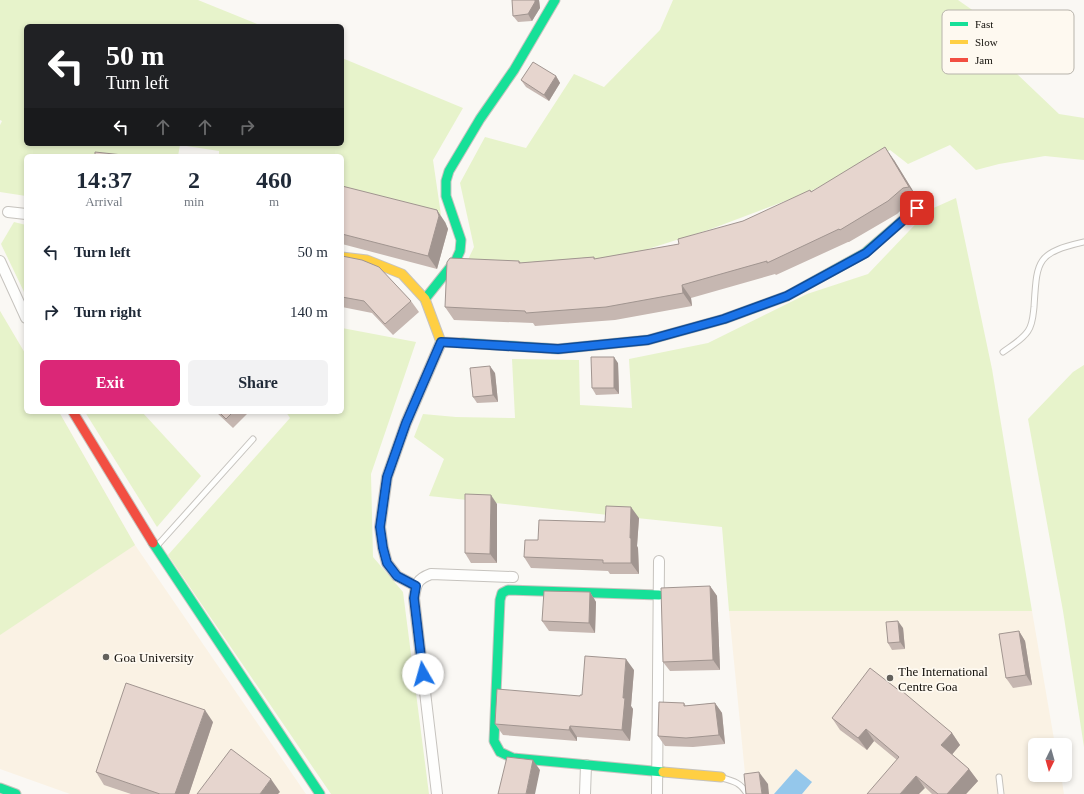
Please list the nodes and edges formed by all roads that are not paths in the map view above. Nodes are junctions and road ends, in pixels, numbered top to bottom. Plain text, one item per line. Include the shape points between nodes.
1 (555, 0) edge
2 (917, 208) dead end
3 (8, 212) dead end
4 (24, 214) edge
5 (1084, 242) edge
6 (344, 257) edge
7 (0, 261) edge
8 (425, 299) junction
9 (24, 314) edge
10 (441, 342) junction
11 (1002, 352) dead end
12 (75, 414) edge
13 (254, 439) dead end
14 (155, 547) junction
15 (659, 561) dead end
16 (513, 577) dead end
17 (416, 586) junction
18 (659, 595) junction
19 (586, 765) junction
20 (658, 771) junction
21 (721, 777) joint
22 (998, 777) dead end
23 (0, 788) edge
24 (16, 794) edge
25 (320, 794) edge
26 (437, 794) edge
27 (585, 794) edge
28 (658, 794) edge
29 (747, 794) edge
30 (1001, 794) edge

1 - 8 street via 514,70 480,119 449,171 446,196 461,240 460,251 456,260
2 - 10 street via 866,253 787,296 724,319 648,340 558,349
3 - 4 street
5 - 11 lane via 1053,251 1038,266 1033,319 1029,330 1024,337
6 - 8 street via 367,260 402,274
7 - 9 street
8 - 10 street
10 - 17 street via 406,423 387,477 380,527 387,563 397,576
12 - 14 street
13 - 14 lane
14 - 25 street
15 - 18 street
16 - 17 street via 432,574 422,577
17 - 26 street via 414,598
18 - 19 street via 508,590 502,593 494,741 500,752 513,758
18 - 20 street
19 - 20 street
19 - 27 street
20 - 21 street
20 - 28 street
21 - 29 lane via 736,781
22 - 30 lane
23 - 24 street

